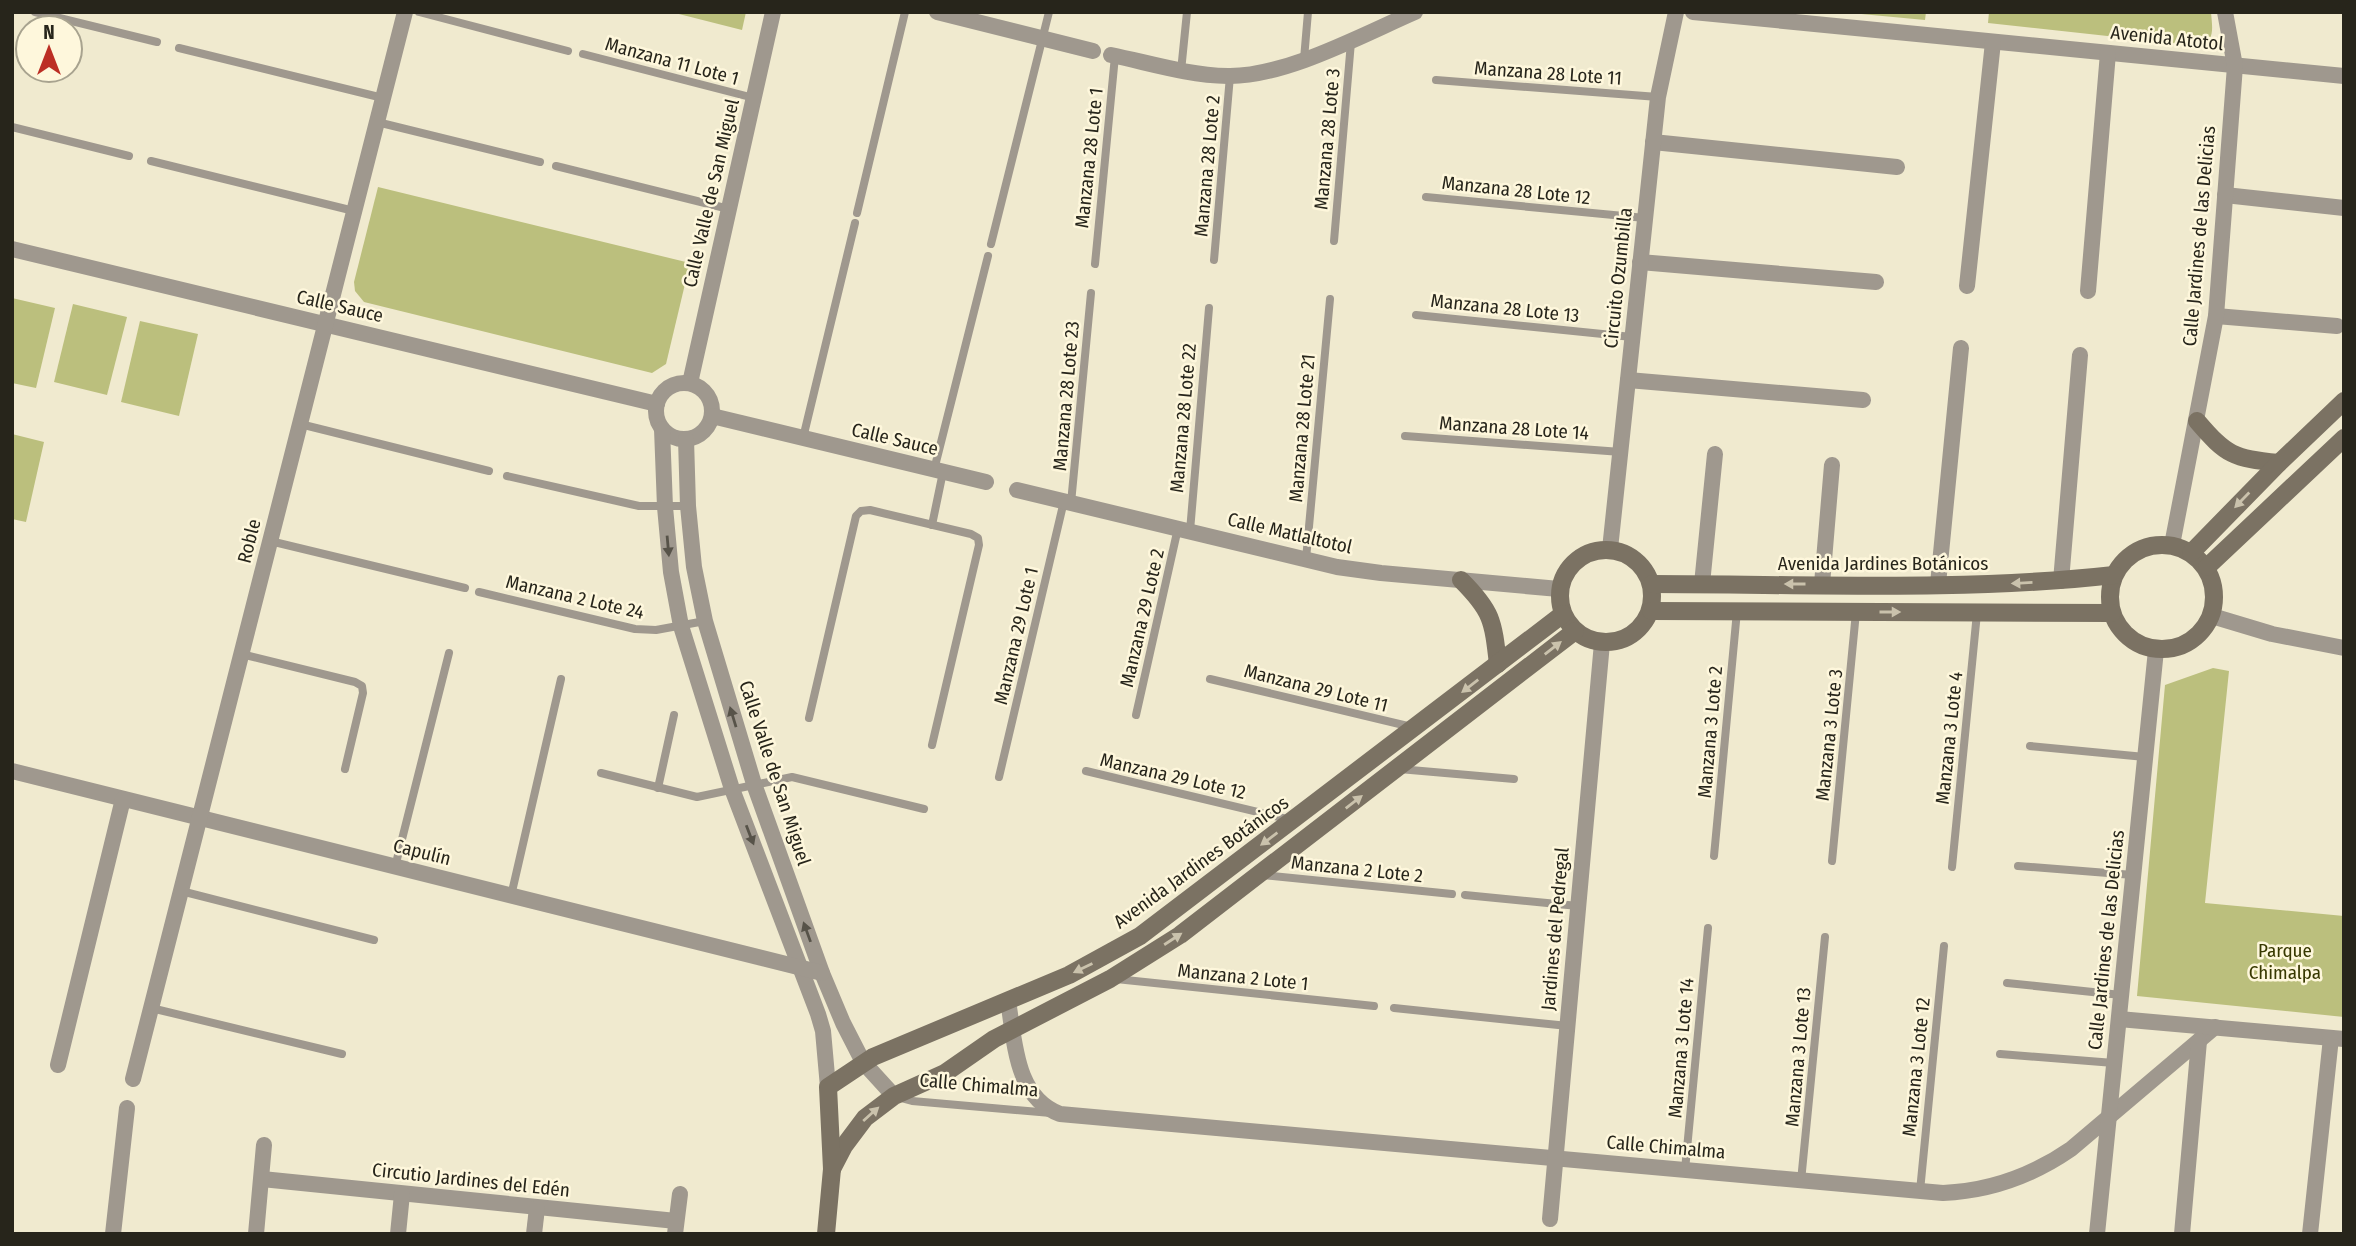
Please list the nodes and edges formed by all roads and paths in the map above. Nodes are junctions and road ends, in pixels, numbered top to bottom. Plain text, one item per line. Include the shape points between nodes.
1 (35, 12) edge
2 (405, 12) edge
3 (419, 12) edge
4 (773, 12) edge
5 (905, 12) edge
6 (937, 12) edge
7 (1049, 12) edge
8 (1187, 12) edge
9 (1308, 12) edge
10 (1415, 12) edge
11 (1676, 12) edge
12 (1693, 12) edge
13 (2225, 12) edge
14 (1042, 38) junction
15 (1352, 39) junction
16 (157, 42) dead end
17 (1993, 42) junction
18 (179, 48) dead end
19 (568, 51) dead end
20 (1093, 51) dead end
21 (2108, 53) junction
22 (583, 54) dead end
23 (1113, 55) joint
24 (1304, 59) junction
25 (2235, 66) junction
26 (1181, 71) junction
27 (1230, 76) junction
28 (2344, 76) edge
29 (1436, 80) dead end
30 (1657, 97) junction
31 (383, 98) junction
32 (754, 99) junction
33 (377, 122) junction
34 (12, 127) edge
35 (1653, 142) junction
36 (130, 156) dead end
37 (151, 161) dead end
38 (540, 162) dead end
39 (556, 166) dead end
40 (1898, 167) dead end
41 (2225, 195) junction
42 (1426, 197) dead end
43 (2344, 208) edge
44 (729, 209) junction
45 (354, 211) junction
46 (857, 213) dead end
47 (1645, 218) junction
48 (855, 223) dead end
49 (1334, 241) dead end
50 (991, 244) dead end
51 (12, 249) edge
52 (988, 256) dead end
53 (1214, 260) dead end
54 (1640, 262) junction
55 (1095, 264) dead end
56 (1876, 282) dead end
57 (1968, 286) dead end
58 (2088, 291) dead end
59 (1091, 293) dead end
60 (1330, 299) dead end
61 (1209, 308) dead end
62 (1416, 315) dead end
63 (2216, 316) junction
64 (326, 324) junction
65 (2337, 326) dead end
66 (1633, 337) junction
67 (1961, 348) dead end
68 (2080, 355) dead end
69 (1628, 380) junction
70 (690, 383) junction
71 (1863, 400) dead end
72 (2344, 401) edge
73 (657, 404) junction
74 (712, 416) junction
75 (2197, 421) junction
76 (300, 424) junction
77 (662, 429) junction
78 (1405, 436) dead end
79 (803, 438) junction
80 (2344, 438) edge
81 (686, 439) junction
82 (1620, 452) junction
83 (1715, 454) dead end
84 (2278, 463) junction
85 (1832, 465) dead end
86 (489, 471) dead end
87 (938, 471) junction
88 (507, 476) dead end
89 (986, 482) dead end
90 (1017, 490) dead end
91 (1068, 502) junction
92 (688, 506) junction
93 (665, 507) junction
94 (932, 525) junction
95 (1184, 530) junction
96 (270, 541) junction
97 (2172, 545) junction
98 (1610, 550) junction
99 (2191, 552) junction
100 (1306, 559) junction
101 (2207, 567) junction
102 (2114, 575) junction
103 (1461, 580) junction
104 (2061, 581) junction
105 (1652, 584) junction
106 (1702, 584) junction
107 (1822, 584) junction
108 (1938, 584) junction
109 (465, 588) dead end
110 (1559, 589) junction
111 (479, 592) dead end
112 (1651, 611) junction
113 (1737, 611) junction
114 (1856, 612) junction
115 (1977, 613) junction
116 (2112, 613) junction
117 (1563, 614) junction
118 (2212, 616) junction
119 (705, 621) junction
120 (681, 626) junction
121 (1575, 631) junction
122 (1602, 643) junction
123 (2344, 648) edge
124 (2156, 650) junction
125 (449, 653) dead end
126 (241, 654) junction
127 (1498, 664) junction
128 (1210, 679) dead end
129 (561, 680) dead end
130 (674, 715) dead end
131 (1136, 715) dead end
132 (809, 718) dead end
133 (1414, 728) junction
134 (932, 745) dead end
135 (2030, 746) dead end
136 (2145, 757) junction
137 (345, 769) dead end
138 (1396, 769) junction
139 (12, 771) edge
140 (1086, 771) dead end
141 (601, 773) dead end
142 (999, 778) dead end
143 (1514, 779) dead end
144 (754, 784) junction
145 (658, 788) junction
146 (732, 789) junction
147 (123, 799) junction
148 (924, 808) dead end
149 (200, 818) junction
150 (1293, 820) junction
151 (1714, 856) dead end
152 (1832, 861) dead end
153 (2018, 866) dead end
154 (395, 867) junction
155 (1952, 867) dead end
156 (1260, 875) junction
157 (2133, 875) junction
158 (181, 891) junction
159 (1452, 894) dead end
160 (511, 895) junction
161 (1465, 895) dead end
162 (1578, 906) junction
163 (1708, 928) dead end
164 (1825, 937) dead end
165 (374, 940) dead end
166 (1944, 946) dead end
167 (799, 967) junction
168 (822, 973) junction
169 (1110, 979) junction
170 (2007, 984) dead end
171 (2121, 995) junction
172 (1008, 1001) junction
173 (1374, 1006) dead end
174 (1394, 1008) dead end
175 (151, 1009) junction
176 (966, 1019) junction
177 (2119, 1019) junction
178 (843, 1023) junction
179 (1568, 1026) junction
180 (2215, 1027) junction
181 (1013, 1030) junction
182 (823, 1031) junction
183 (2337, 1038) edge
184 (2199, 1041) junction
185 (973, 1053) junction
186 (342, 1054) dead end
187 (2000, 1054) dead end
188 (863, 1062) junction
189 (2114, 1063) junction
190 (58, 1065) dead end
191 (133, 1079) dead end
192 (828, 1087) junction
193 (894, 1096) junction
194 (127, 1108) dead end
195 (1060, 1114) junction
196 (2109, 1117) junction
197 (264, 1145) dead end
198 (1556, 1159) junction
199 (832, 1169) junction
200 (1685, 1170) junction
201 (262, 1179) junction
202 (1801, 1181) junction
203 (1920, 1191) junction
204 (402, 1194) junction
205 (680, 1194) dead end
206 (537, 1208) junction
207 (1550, 1219) dead end
208 (675, 1228) edge
209 (113, 1234) edge
210 (256, 1234) edge
211 (398, 1234) edge
212 (534, 1234) edge
213 (826, 1234) edge
214 (2097, 1234) edge
215 (2182, 1234) edge
216 (2310, 1234) edge

1 - 16 lane
2 - 31 street, Roble
3 - 19 lane
4 - 32 street, Calle Valle de San Miguel
5 - 46 lane
6 - 14 street
7 - 14 lane
8 - 26 lane
9 - 24 lane
10 - 15 street
11 - 30 street, Circuito Ozumbilla
12 - 17 street, Avenida Atotol
13 - 25 street, Calle Jardines de las Delicias
14 - 20 street
14 - 50 lane
15 - 24 street
15 - 49 lane, Manzana 28 Lote 3
17 - 21 street, Avenida Atotol
17 - 57 street
18 - 31 lane
21 - 25 street, Avenida Atotol
21 - 58 street
22 - 32 lane, Manzana 11 Lote 1
23 - 26 street
23 - 55 lane, Manzana 28 Lote 1
24 - 27 street
25 - 28 street, Avenida Atotol
25 - 41 street, Calle Jardines de las Delicias
26 - 27 street
27 - 53 lane, Manzana 28 Lote 2
29 - 30 lane, Manzana 28 Lote 11
30 - 35 street, Circuito Ozumbilla
31 - 33 street, Roble
32 - 44 street, Calle Valle de San Miguel
33 - 38 lane
33 - 45 street, Roble
34 - 36 lane
35 - 40 street
35 - 47 street, Circuito Ozumbilla
37 - 45 lane
39 - 44 lane
41 - 43 street
41 - 63 street, Calle Jardines de las Delicias
42 - 47 lane, Manzana 28 Lote 12
44 - 70 street, Calle Valle de San Miguel
45 - 64 street, Roble
47 - 54 street, Circuito Ozumbilla
48 - 79 lane
51 - 64 street, Calle Sauce
52 - 87 lane
54 - 56 street
54 - 66 street, Circuito Ozumbilla
59 - 91 lane, Manzana 28 Lote 23
60 - 100 lane, Manzana 28 Lote 21
61 - 95 lane, Manzana 28 Lote 22
62 - 66 lane, Manzana 28 Lote 13
63 - 65 street
63 - 75 street, Calle Jardines de las Delicias
64 - 73 street, Calle Sauce
64 - 76 street, Roble
66 - 69 street, Circuito Ozumbilla
67 - 108 street
68 - 104 street
69 - 71 street
69 - 82 street, Circuito Ozumbilla
70 - 73 street via 673,386
70 - 74 street via 705,392
72 - 84 street
73 - 77 street
74 - 79 street, Calle Sauce
74 - 81 street via 698,436
75 - 84 street via 2230,454
75 - 97 street, Calle Jardines de las Delicias
76 - 86 lane
76 - 96 street, Roble
77 - 81 street
77 - 93 street
78 - 82 lane, Manzana 28 Lote 14
79 - 87 street, Calle Sauce
80 - 101 street
81 - 92 street, Calle Valle de San Miguel
82 - 98 street, Circuito Ozumbilla
83 - 106 street
84 -> 99 street
85 - 107 street
87 - 89 street, Calle Sauce
87 - 94 lane
88 - 93 lane via 618,503
90 - 91 street, Calle Matlaltotol
91 - 95 street, Calle Matlaltotol
91 - 142 lane, Manzana 29 Lote 1
92 - 93 lane
92 - 119 street, Calle Valle de San Miguel
93 -> 120 street
94 - 132 lane via 870,510 858,513
94 - 134 lane via 971,534 979,541
95 - 100 street, Calle Matlaltotol
95 - 131 lane, Manzana 29 Lote 2
96 - 109 lane
96 - 126 street, Roble
97 - 99 street
97 - 102 street via 2138,551
98 - 105 street via 1636,560
98 - 110 street via 1587,553 1569,567
99 - 101 street
100 - 103 street, Calle Matlaltotol via 1358,570
101 - 118 street via 2216,591
102 - 104 street, Avenida Jardines Botánicos
102 - 116 street via 2109,594
103 - 110 street, Calle Matlaltotol
103 - 127 street via 1483,602 1494,627
104 -> 108 street, Avenida Jardines Botánicos
105 - 106 street, Avenida Jardines Botánicos
105 - 112 street
107 -> 106 street, Avenida Jardines Botánicos
107 - 108 street, Avenida Jardines Botánicos
110 - 117 street
111 - 120 lane, Manzana 2 Lote 24 via 635,629
112 - 113 street
112 - 122 street via 1640,629 1623,640
113 - 114 street
113 - 151 lane, Manzana 3 Lote 2
114 -> 115 street
114 - 152 lane, Manzana 3 Lote 3
115 - 116 street
115 - 155 lane, Manzana 3 Lote 4
116 - 124 street via 2121,630 2135,642
117 - 121 street
117 - 127 street, Avenida Jardines Botánicos
118 - 123 street
118 - 124 street via 2198,636 2176,648
119 - 120 lane, Manzana 2 Lote 24
144 -> 119 street, Calle Valle de San Miguel
120 - 146 street
121 - 122 street
138 -> 121 street
122 - 162 street, Jardines del Pedregal
124 - 136 street, Calle Jardines de las Delicias
125 - 154 lane
126 - 137 lane via 362,686
126 - 149 street, Roble
127 -> 133 street, Avenida Jardines Botánicos
128 - 133 lane, Manzana 29 Lote 11
129 - 160 lane
130 - 145 lane
133 - 150 street, Avenida Jardines Botánicos
135 - 136 lane
136 - 157 street, Calle Jardines de las Delicias
138 - 143 lane
156 -> 138 street
139 - 147 street, Capulín
140 - 150 lane, Manzana 29 Lote 12
141 - 145 lane
144 - 146 lane
144 - 148 lane via 792,777
168 -> 144 street, Calle Valle de San Miguel
145 - 146 lane via 697,797
146 -> 167 street
147 - 149 street, Capulín
147 - 190 street
149 - 154 street, Capulín
149 - 158 street, Roble
150 -> 172 street, Avenida Jardines Botánicos via 1140,936
153 - 157 lane
154 - 160 street, Capulín
156 - 159 lane, Manzana 2 Lote 2
169 -> 156 street via 1180,935
157 - 171 street, Calle Jardines de las Delicias
158 - 165 lane
158 - 175 street, Roble
160 - 167 street, Capulín
161 - 162 lane
162 - 179 street, Jardines del Pedregal
163 - 200 lane, Manzana 3 Lote 14
164 - 202 lane, Manzana 3 Lote 13
166 - 203 lane, Manzana 3 Lote 12
167 - 168 street, Capulín
167 - 182 street
168 - 178 street, Calle Valle de San Miguel
169 - 173 lane, Manzana 2 Lote 1
169 - 181 street
170 - 171 lane
171 - 177 street, Calle Jardines de las Delicias
172 - 176 street, Avenida Jardines Botánicos
172 - 181 street, Calle Chimalma
174 - 179 lane
175 - 186 lane
175 - 191 street, Roble
176 - 185 street
176 - 188 street, Avenida Jardines Botánicos
177 - 180 street
177 - 189 street, Calle Jardines de las Delicias
178 - 182 lane
178 - 188 street, Calle Valle de San Miguel
179 - 198 street, Jardines del Pedregal
180 - 183 street
180 - 184 street, Calle Chimalma
181 - 185 street
181 - 195 street, Calle Chimalma via 1026,1083 1038,1100
182 - 192 street
183 - 216 street
184 - 196 street, Calle Chimalma
184 - 215 street
185 - 193 street via 945,1073
187 - 189 lane
188 - 192 street, Avenida Jardines Botánicos
188 - 193 street, Calle Valle de San Miguel
189 - 196 street, Calle Jardines de las Delicias
192 - 199 street
193 - 195 lane, Calle Chimalma
199 -> 193 street via 865,1118
194 - 209 street
195 - 198 street, Calle Chimalma
196 - 203 street, Calle Chimalma via 2054,1161 2010,1181 1963,1192
196 - 214 street, Calle Jardines de las Delicias
197 - 201 street
198 - 200 street, Calle Chimalma
198 - 207 street, Jardines del Pedregal
199 - 213 street
200 - 202 street, Calle Chimalma
201 - 204 street, Circutio Jardines del Edén
201 - 210 street
202 - 203 street, Calle Chimalma
204 - 206 street, Circutio Jardines del Edén
204 - 211 street
205 - 208 street
206 - 208 street, Circutio Jardines del Edén
206 - 212 street

